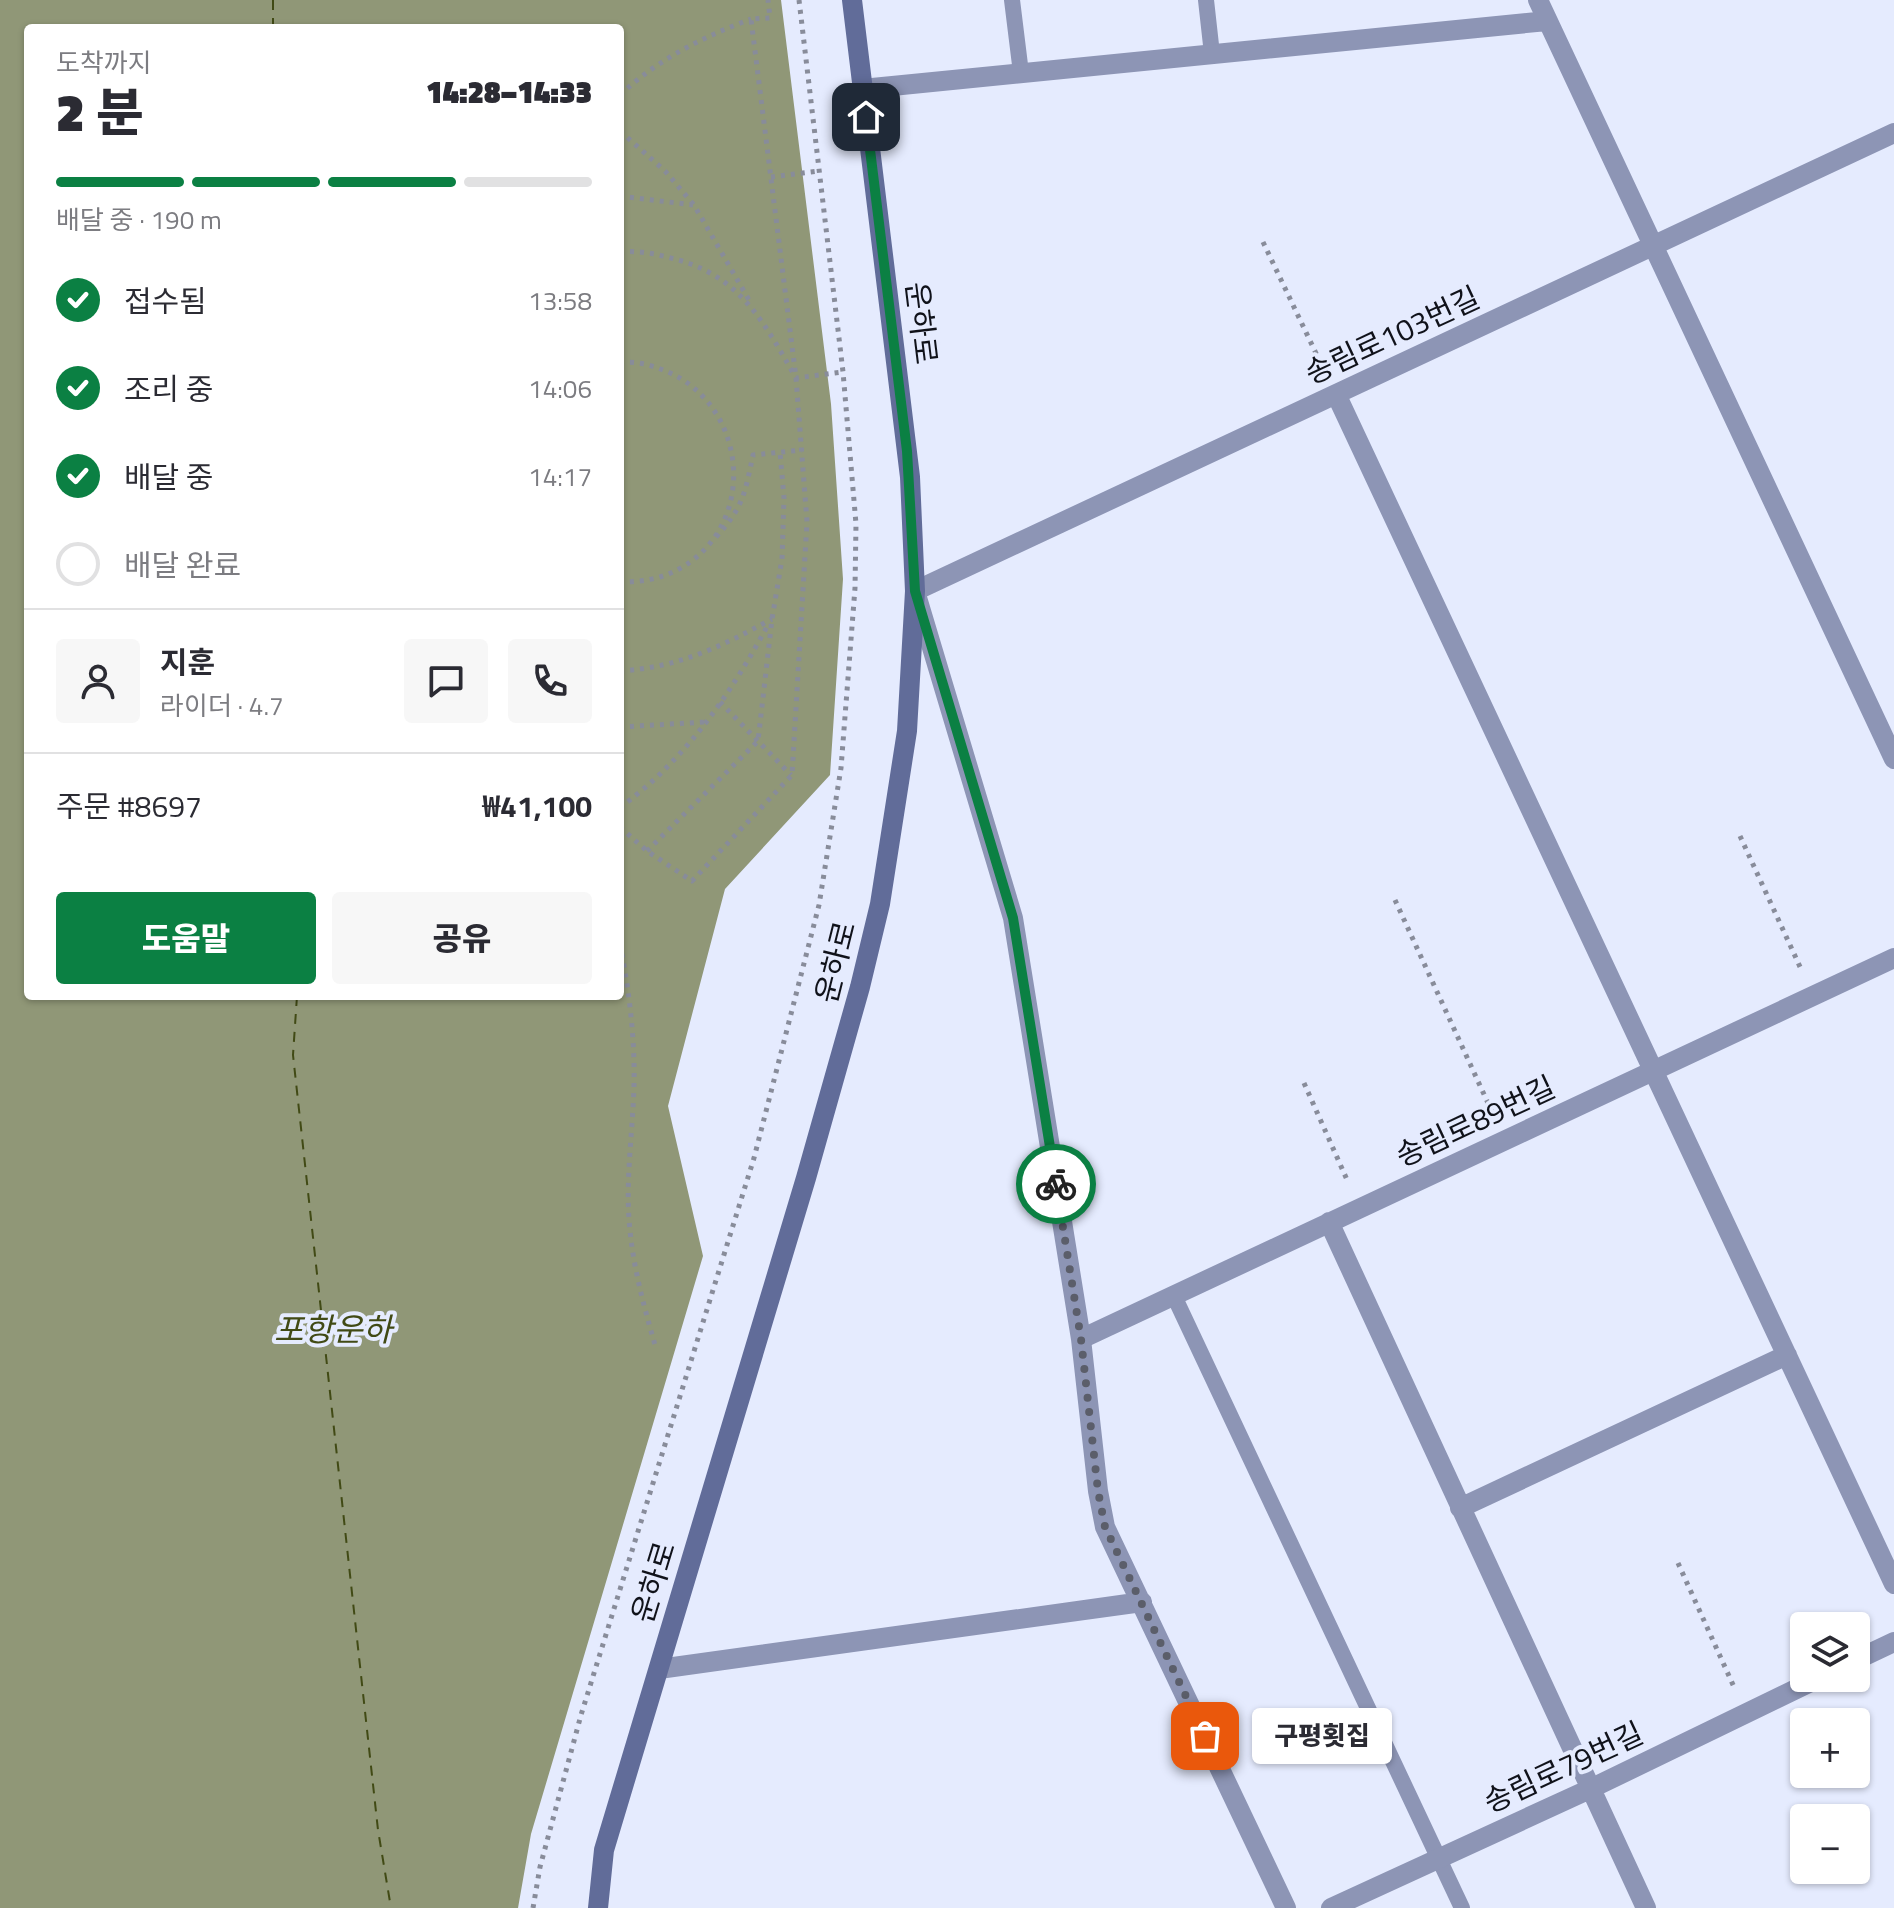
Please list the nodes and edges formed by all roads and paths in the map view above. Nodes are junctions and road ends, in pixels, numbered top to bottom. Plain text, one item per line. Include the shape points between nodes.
1 (768, 0) edge
2 (799, 0) edge
3 (852, 0) edge
4 (1012, 0) edge
5 (1206, 0) edge
6 (1538, 0) edge
7 (751, 19) junction
8 (1547, 21) junction
9 (1212, 54) junction
10 (1021, 73) junction
11 (862, 89) junction
12 (624, 92) edge
13 (1894, 133) edge
14 (624, 135) edge
15 (819, 171) junction
16 (771, 177) junction
17 (624, 196) edge
18 (694, 205) junction
19 (1263, 242) dead end
20 (1651, 246) junction
21 (624, 252) edge
22 (753, 308) junction
23 (624, 363) edge
24 (843, 372) junction
25 (796, 378) junction
26 (1336, 394) junction
27 (802, 450) junction
28 (780, 452) junction
29 (707, 546) junction
30 (624, 582) edge
31 (915, 591) junction
32 (772, 619) junction
33 (624, 671) edge
34 (720, 702) junction
35 (706, 722) junction
36 (624, 727) edge
37 (758, 741) junction
38 (1894, 759) edge
39 (792, 775) junction
40 (624, 805) edge
41 (624, 831) edge
42 (1740, 836) dead end
43 (647, 851) junction
44 (1395, 900) dead end
45 (1894, 958) edge
46 (624, 972) edge
47 (1813, 996) junction
48 (1653, 1071) junction
49 (1304, 1083) dead end
50 (1505, 1140) junction
51 (1360, 1208) junction
52 (1329, 1222) junction
53 (1174, 1296) junction
54 (1081, 1339) junction
55 (655, 1345) dead end
56 (1787, 1355) junction
57 (1460, 1508) junction
58 (1678, 1563) dead end
59 (1894, 1584) edge
60 (1142, 1602) junction
61 (1894, 1642) edge
62 (1870, 1653) edge
63 (659, 1669) junction
64 (1790, 1692) edge
65 (1746, 1713) junction
66 (1590, 1789) junction
67 (1438, 1858) junction
68 (533, 1908) edge
69 (598, 1908) edge
70 (1286, 1908) edge
71 (1331, 1908) edge
72 (1462, 1908) edge
73 (1646, 1908) edge

1 - 7 path via 770,18
2 - 15 path
3 - 11 street, 운하로
4 - 10 lane
5 - 9 lane
6 - 8 street
7 - 12 path via 670,56
7 - 16 path
8 - 9 street
8 - 20 street
9 - 10 street
10 - 11 street
11 - 31 street, 운하로 via 902,399
13 - 20 street, 송림로103번길
14 - 18 path
15 - 16 path
15 - 24 path
16 - 25 path
17 - 18 path
18 - 22 path
19 - 26 path
20 - 26 street, 송림로103번길
20 - 38 street
21 - 22 path via 703,267
22 - 25 path
23 - 29 path via 664,369 695,387 718,413 732,446 735,482 727,516
24 - 25 path
24 - 68 path via 856,524 855,588 841,768 819,905 754,1158 581,1715
25 - 27 path
26 - 31 street, 송림로103번길
26 - 48 street
27 - 28 path
27 - 39 path via 807,522
28 - 29 path via 753,455 735,517
28 - 32 path via 782,559
29 - 30 path via 680,569 644,582
31 - 54 street via 1013,918
31 - 63 street, 운하로 via 907,731 880,904 806,1178
32 - 33 path via 697,657
32 - 34 path
32 - 37 path
34 - 35 path
34 - 37 path
35 - 36 path
35 - 40 path via 667,767
37 - 39 path
37 - 43 path
39 - 43 path via 692,881
41 - 43 path
42 - 47 path
44 - 50 path
45 - 47 street, 송림로89번길
46 - 55 path via 633,1034 631,1244
47 - 48 street, 송림로89번길
48 - 50 street, 송림로89번길
48 - 56 street
49 - 51 path
50 - 51 street, 송림로89번길
51 - 52 street, 송림로89번길
52 - 53 street, 송림로89번길
52 - 57 street
53 - 54 street, 송림로89번길
53 - 67 lane
54 - 60 street via 1105,1527
56 - 57 street
56 - 59 street
57 - 66 street
58 - 65 path
60 - 63 street
60 - 70 street
61 - 62 street
63 - 69 street, 운하로 via 604,1850
64 - 65 street, 송림로79번길
65 - 66 street, 송림로79번길
66 - 67 street, 송림로79번길
66 - 73 street
67 - 71 street, 송림로79번길
67 - 72 lane

